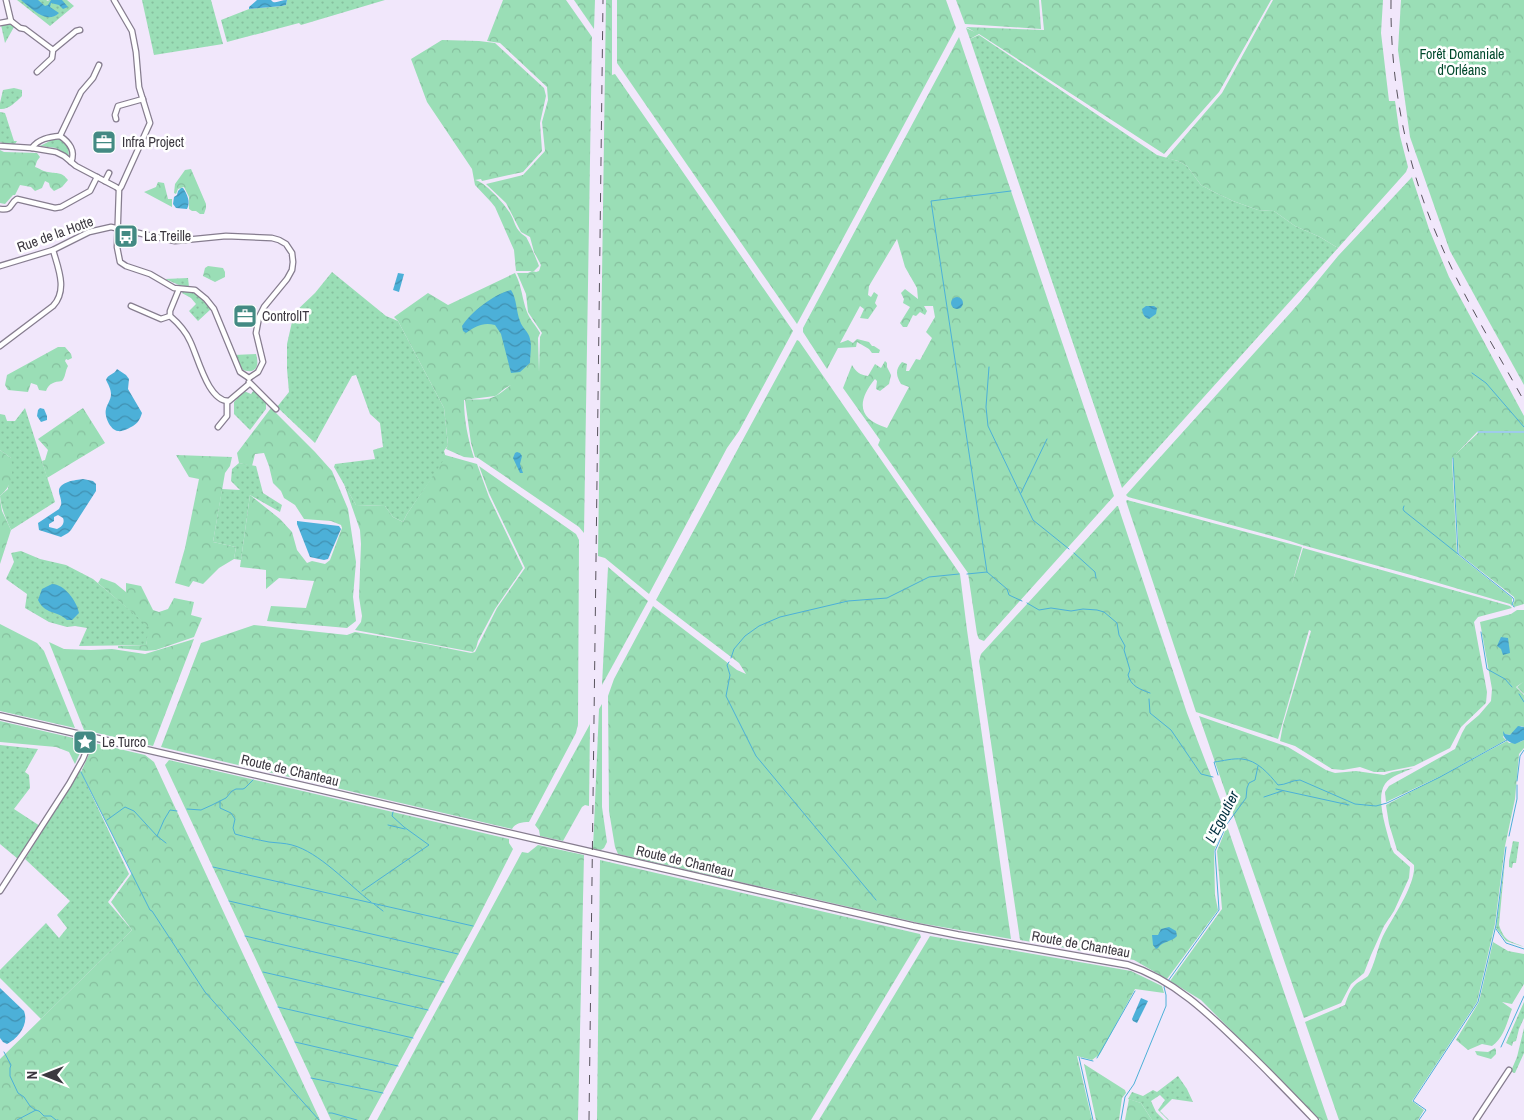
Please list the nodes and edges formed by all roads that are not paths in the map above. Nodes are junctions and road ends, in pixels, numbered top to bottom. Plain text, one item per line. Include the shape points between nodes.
1 (6, 0) edge
2 (114, 0) edge
3 (11, 21) junction
4 (0, 24) edge
5 (80, 30) dead end
6 (53, 50) junction
7 (99, 65) dead end
8 (37, 72) dead end
9 (143, 99) junction
10 (116, 119) dead end
11 (60, 136) junction
12 (2, 146) edge
13 (32, 148) junction
14 (71, 162) junction
15 (109, 173) dead end
16 (97, 177) junction
17 (105, 181) junction
18 (119, 190) junction
19 (0, 209) edge
20 (118, 228) junction
21 (53, 250) junction
22 (0, 266) edge
23 (179, 288) junction
24 (131, 306) dead end
25 (170, 316) junction
26 (0, 346) edge
27 (249, 381) junction
28 (227, 401) junction
29 (276, 410) dead end
30 (218, 426) dead end
31 (0, 716) edge
32 (92, 737) junction
33 (0, 891) edge
34 (1508, 1070) dead end
35 (1315, 1120) edge
36 (1476, 1120) edge

1 - 3 street
2 - 9 street via 132,31
3 - 4 street
3 - 6 street
5 - 6 street
6 - 8 street via 52,58
7 - 11 street via 81,92
9 - 10 street via 118,106
9 - 18 street via 150,126
11 - 13 street via 46,138
11 - 14 street via 70,145
12 - 13 street
13 - 14 street via 56,152
14 - 16 street
15 - 17 street
16 - 17 street
16 - 19 street via 90,191 64,206 55,208 17,199 10,208
17 - 18 street
18 - 20 street
20 - 21 street, Rue de la Hotte via 89,232
20 - 23 street via 120,262
20 - 27 street via 175,241 226,236 272,238 290,248 292,270 258,317 256,333 263,362
21 - 22 street, Rue de la Hotte
21 - 26 street via 61,284 58,301
23 - 25 street
23 - 27 street via 194,290 212,306 238,369
24 - 25 street via 161,319
25 - 28 street via 190,339 212,390
27 - 28 street via 232,400
27 - 29 street
28 - 30 street via 227,416
31 - 32 main road, Route de Chanteau
32 - 33 street via 69,784
32 - 35 main road, Route de Chanteau via 958,936 1128,965 1171,986 1201,1008
34 - 36 street

